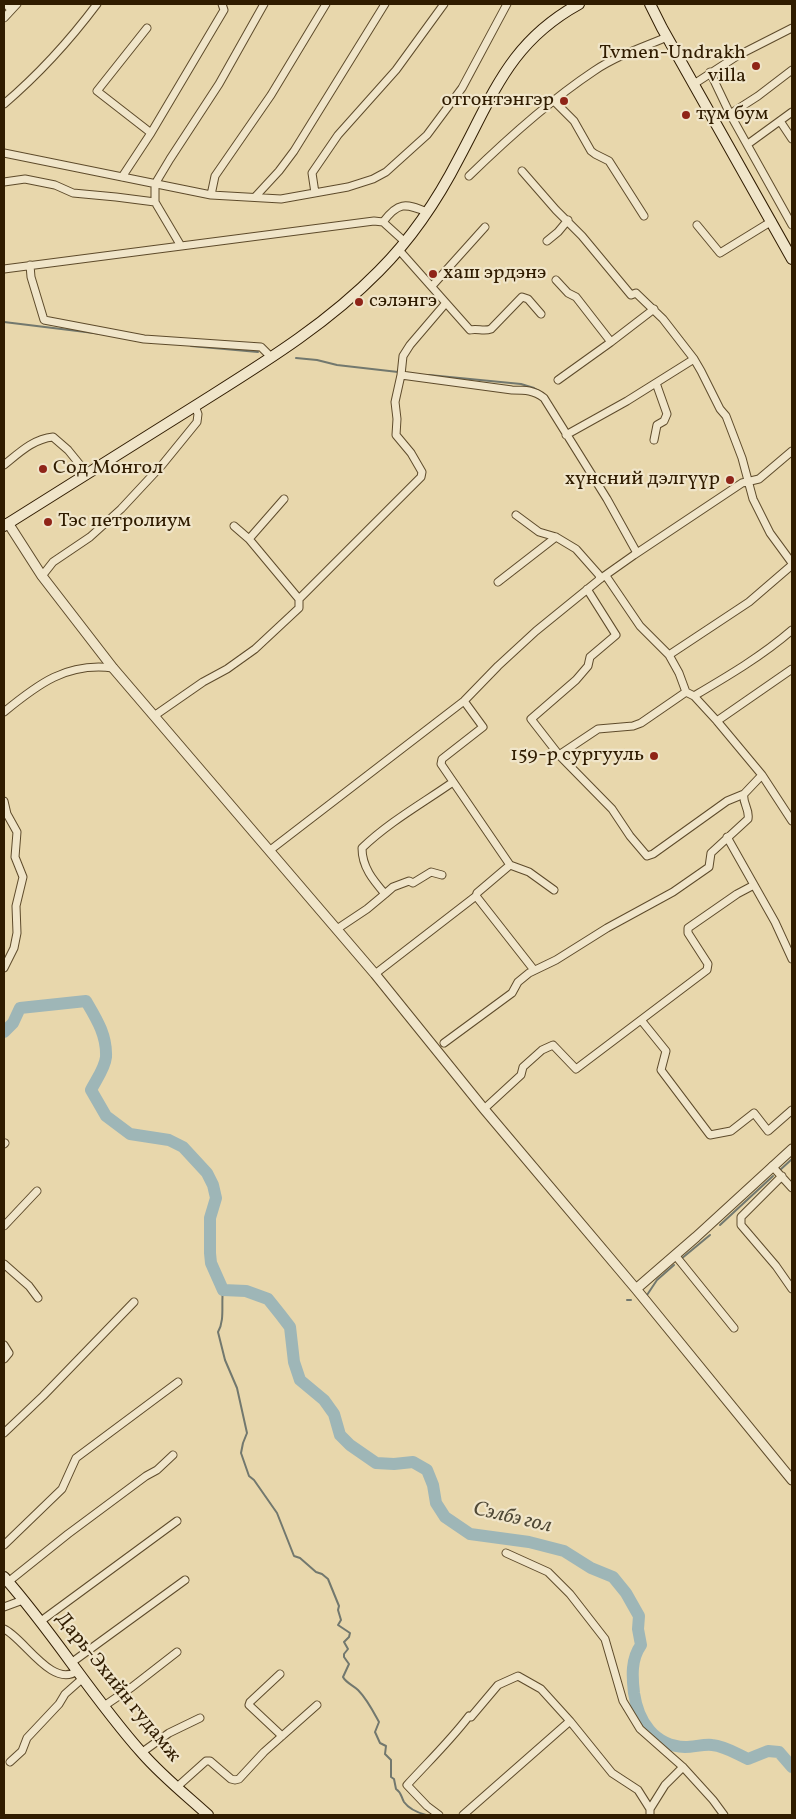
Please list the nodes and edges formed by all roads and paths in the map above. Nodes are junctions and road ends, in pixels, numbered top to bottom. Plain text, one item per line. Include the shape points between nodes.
1 (6, 4) edge
2 (17, 4) edge
3 (97, 4) edge
4 (222, 4) edge
5 (264, 4) edge
6 (326, 4) edge
7 (385, 4) edge
8 (444, 4) edge
9 (507, 4) edge
10 (579, 4) edge
11 (650, 4) edge
12 (11, 10) junction
13 (4, 18) edge
14 (147, 28) dead end
15 (792, 28) edge
16 (667, 38) junction
17 (792, 70) edge
18 (710, 72) junction
19 (694, 84) junction
20 (554, 101) junction
21 (4, 104) edge
22 (792, 112) edge
23 (730, 114) junction
24 (780, 121) junction
25 (151, 133) junction
26 (792, 139) edge
27 (748, 144) junction
28 (4, 153) edge
29 (522, 171) dead end
30 (468, 176) dead end
31 (122, 177) junction
32 (4, 182) edge
33 (155, 184) junction
34 (315, 193) junction
35 (211, 195) junction
36 (254, 197) junction
37 (156, 202) junction
38 (428, 212) junction
39 (644, 216) dead end
40 (568, 220) junction
41 (382, 222) junction
42 (772, 222) junction
43 (792, 225) edge
44 (697, 226) dead end
45 (485, 228) dead end
46 (547, 241) dead end
47 (181, 246) junction
48 (402, 246) junction
49 (792, 259) edge
50 (30, 265) junction
51 (4, 269) edge
52 (556, 280) dead end
53 (432, 286) junction
54 (445, 304) junction
55 (654, 309) junction
56 (541, 314) dead end
57 (611, 342) junction
58 (272, 358) junction
59 (694, 359) junction
60 (402, 375) junction
61 (558, 380) dead end
62 (656, 383) junction
63 (196, 406) junction
64 (566, 435) junction
65 (654, 440) dead end
66 (792, 450) edge
67 (4, 465) edge
68 (81, 466) dead end
69 (748, 483) junction
70 (284, 499) dead end
71 (516, 515) dead end
72 (6, 525) edge
73 (234, 526) dead end
74 (556, 537) junction
75 (249, 539) junction
76 (637, 553) junction
77 (792, 564) edge
78 (42, 576) junction
79 (603, 578) junction
80 (498, 582) dead end
81 (587, 589) junction
82 (299, 599) junction
83 (792, 630) edge
84 (669, 655) junction
85 (114, 668) junction
86 (792, 669) edge
87 (686, 692) junction
88 (694, 696) junction
89 (464, 701) junction
90 (4, 712) edge
91 (154, 716) junction
92 (717, 721) junction
93 (559, 755) junction
94 (762, 775) junction
95 (453, 782) junction
96 (744, 794) junction
97 (4, 801) edge
98 (792, 821) edge
99 (727, 837) junction
100 (269, 851) junction
101 (510, 865) junction
102 (442, 874) dead end
103 (754, 885) junction
104 (554, 890) dead end
105 (385, 894) junction
106 (476, 896) junction
107 (337, 929) junction
108 (792, 959) edge
109 (4, 968) edge
110 (534, 970) junction
111 (375, 974) junction
112 (641, 1020) junction
113 (444, 1042) dead end
114 (484, 1109) junction
115 (792, 1110) edge
116 (792, 1149) edge
117 (772, 1166) junction
118 (782, 1176) junction
119 (792, 1188) edge
120 (38, 1191) dead end
121 (4, 1226) edge
122 (675, 1255) junction
123 (4, 1264) edge
124 (636, 1289) junction
125 (792, 1289) edge
126 (38, 1298) dead end
127 (134, 1302) dead end
128 (734, 1328) dead end
129 (4, 1345) edge
130 (4, 1359) edge
131 (178, 1382) dead end
132 (4, 1432) edge
133 (173, 1455) dead end
134 (792, 1480) edge
135 (177, 1521) dead end
136 (4, 1545) edge
137 (506, 1553) dead end
138 (6, 1579) edge
139 (185, 1580) dead end
140 (23, 1600) junction
141 (4, 1607) edge
142 (41, 1621) junction
143 (4, 1629) edge
144 (177, 1652) dead end
145 (77, 1671) junction
146 (280, 1674) dead end
147 (317, 1705) dead end
148 (104, 1706) junction
149 (200, 1718) dead end
150 (570, 1721) junction
151 (282, 1736) junction
152 (141, 1753) junction
153 (10, 1762) dead end
154 (682, 1767) junction
155 (177, 1788) junction
156 (650, 1812) edge
157 (208, 1815) edge
158 (439, 1815) edge
159 (463, 1815) edge
160 (724, 1815) edge

1 - 12 street
2 - 12 street
3 - 21 street via 80,27
4 - 25 street via 223,12
5 - 33 street via 219,84
6 - 35 street via 271,95 216,176
7 - 36 street via 294,151
8 - 34 street via 396,70 338,135 312,173
9 - 34 street via 462,88 414,149 373,179
10 - 38 main road via 540,30 510,63
11 - 16 main road
12 - 13 street
14 - 25 street via 97,91
15 - 18 street
16 - 19 main road
16 - 20 street via 595,70
17 - 23 street
18 - 19 street
18 - 23 street
19 - 42 main road
20 - 30 street
20 - 39 street via 574,121 592,151 609,160
22 - 24 street
23 - 27 street
24 - 26 street
24 - 27 street
25 - 31 street
27 - 43 street
28 - 31 street
29 - 40 street
31 - 33 street
32 - 37 street via 25,179 56,185 73,193
33 - 35 street
33 - 37 street
34 - 36 street via 281,199
35 - 36 street
37 - 47 street
38 - 41 street via 411,205 401,206 392,210
38 - 48 main road
40 - 46 street
40 - 55 street via 631,295 636,293
41 - 47 street
41 - 48 street
42 - 44 street via 720,253
42 - 49 main road
45 - 53 street
47 - 50 street
48 - 53 street
48 - 58 main road via 333,312
50 - 51 street
50 - 58 street via 44,320 144,339 261,347
52 - 57 street via 576,298
53 - 54 street
54 - 56 street via 470,330 485,332 522,297 528,299
54 - 60 street via 403,356
55 - 57 street
55 - 59 street
57 - 61 street
58 - 63 main road
59 - 62 street
59 - 69 street via 726,416
60 - 64 street via 537,393 544,398
60 - 82 street via 395,402 396,435 418,465 421,477
62 - 64 street
62 - 65 street via 667,414 658,425
63 - 72 main road
63 - 78 street via 198,422 168,458 121,509 90,537 53,562
64 - 76 street
66 - 69 street via 759,479
67 - 68 street via 22,449 54,437
69 - 76 street
69 - 77 street via 770,533
70 - 75 street
71 - 74 street via 539,532
72 - 78 street
73 - 75 street
74 - 79 street via 576,549
74 - 80 street
75 - 82 street
76 - 79 street
77 - 84 street via 749,602
78 - 85 street
79 - 81 street
79 - 84 street via 640,626
81 - 89 street via 535,632
81 - 93 street via 616,635 590,657 588,666 576,680 531,720
82 - 91 street via 299,608 255,649
83 - 88 street via 736,672
84 - 87 street
85 - 90 street via 87,667 52,677 28,691
85 - 91 street
86 - 92 street
87 - 88 street
87 - 93 street via 641,723 598,729
88 - 92 street
89 - 95 street via 483,727 441,760
89 - 100 street
91 - 100 street
92 - 94 street
93 - 96 street via 612,809 647,856 727,801
94 - 96 street
94 - 98 street
95 - 101 street
95 - 105 street via 385,827 362,848 363,860
96 - 99 street via 748,818
97 - 109 street via 17,832 15,857 23,877 16,906 17,935
99 - 103 street
99 - 110 street via 710,853 709,867 673,892
100 - 107 street
101 - 104 street via 529,872
101 - 106 street
102 - 105 street via 431,872 413,883 409,881 393,887
103 - 108 street via 781,932
103 - 112 street via 688,928 688,934 708,964 707,970
105 - 107 street
106 - 110 street
106 - 111 street
107 - 111 street
110 - 113 street via 518,982 512,993
111 - 114 street
112 - 114 street via 576,1069 553,1045 542,1050 523,1066 521,1075
112 - 115 street via 666,1051 661,1070 710,1135 731,1131 754,1113 768,1131
114 - 124 street
116 - 117 street
117 - 118 street
117 - 122 street
118 - 119 street
118 - 125 street via 741,1217 741,1225
120 - 121 street
122 - 124 street
122 - 128 street
123 - 126 street
124 - 134 street
127 - 132 street
129 - 130 street via 9,1353
131 - 136 street via 76,1458 62,1489
133 - 138 street via 157,1470
135 - 142 street
137 - 154 street via 548,1572 570,1594 605,1639 623,1701 640,1729
138 - 140 main road, Дарь-Эхийн гудамж
139 - 145 street
140 - 141 street
140 - 142 main road, Дарь-Эхийн гудамж
142 - 145 main road, Дарь-Эхийн гудамж
143 - 145 street via 13,1633 34,1657 52,1670 67,1675
144 - 148 street
145 - 148 main road, Дарь-Эхийн гудамж
145 - 153 street via 59,1704 27,1738 22,1751
146 - 151 street via 249,1706
147 - 151 street
148 - 152 main road, Дарь-Эхийн гудамж
149 - 152 street via 169,1733
150 - 156 street via 612,1773 638,1790
150 - 158 street via 541,1689 518,1676 498,1685 407,1785
150 - 159 street
151 - 155 street via 239,1779 232,1779 206,1761
152 - 155 main road, Дарь-Эхийн гудамж
154 - 156 street via 665,1785
154 - 160 street
155 - 157 main road, Дарь-Эхийн гудамж

